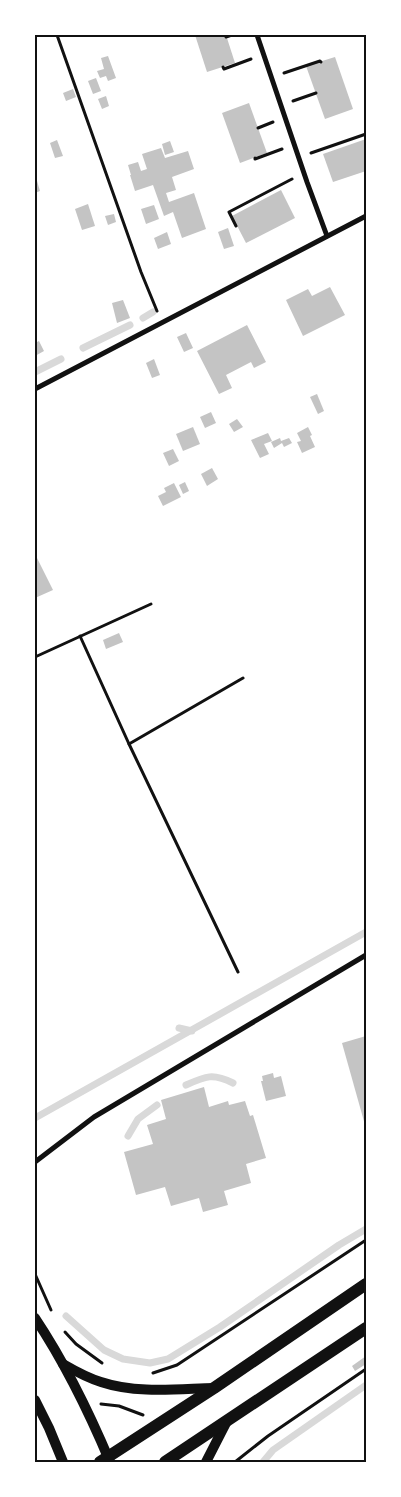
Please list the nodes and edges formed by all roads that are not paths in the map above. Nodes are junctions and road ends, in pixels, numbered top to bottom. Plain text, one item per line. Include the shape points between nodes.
1 (257, 35) edge
2 (366, 216) edge
3 (327, 236) junction
4 (35, 389) edge
5 (366, 954) edge
6 (35, 1162) edge
7 (366, 1284) edge
8 (35, 1318) edge
9 (366, 1328) edge
10 (63, 1364) junction
11 (214, 1388) junction
12 (35, 1400) edge
13 (228, 1420) junction
14 (106, 1460) edge
15 (63, 1462) edge
16 (165, 1462) edge
17 (206, 1462) edge

1 - 3 street
2 - 3 street
3 - 4 street
5 - 6 street via 94,1117
7 - 11 main road
8 - 10 main road
9 - 13 main road
10 - 11 main road via 121,1387 142,1390
10 - 14 main road via 87,1410
11 - 14 main road
12 - 15 main road
13 - 16 main road
13 - 17 main road

